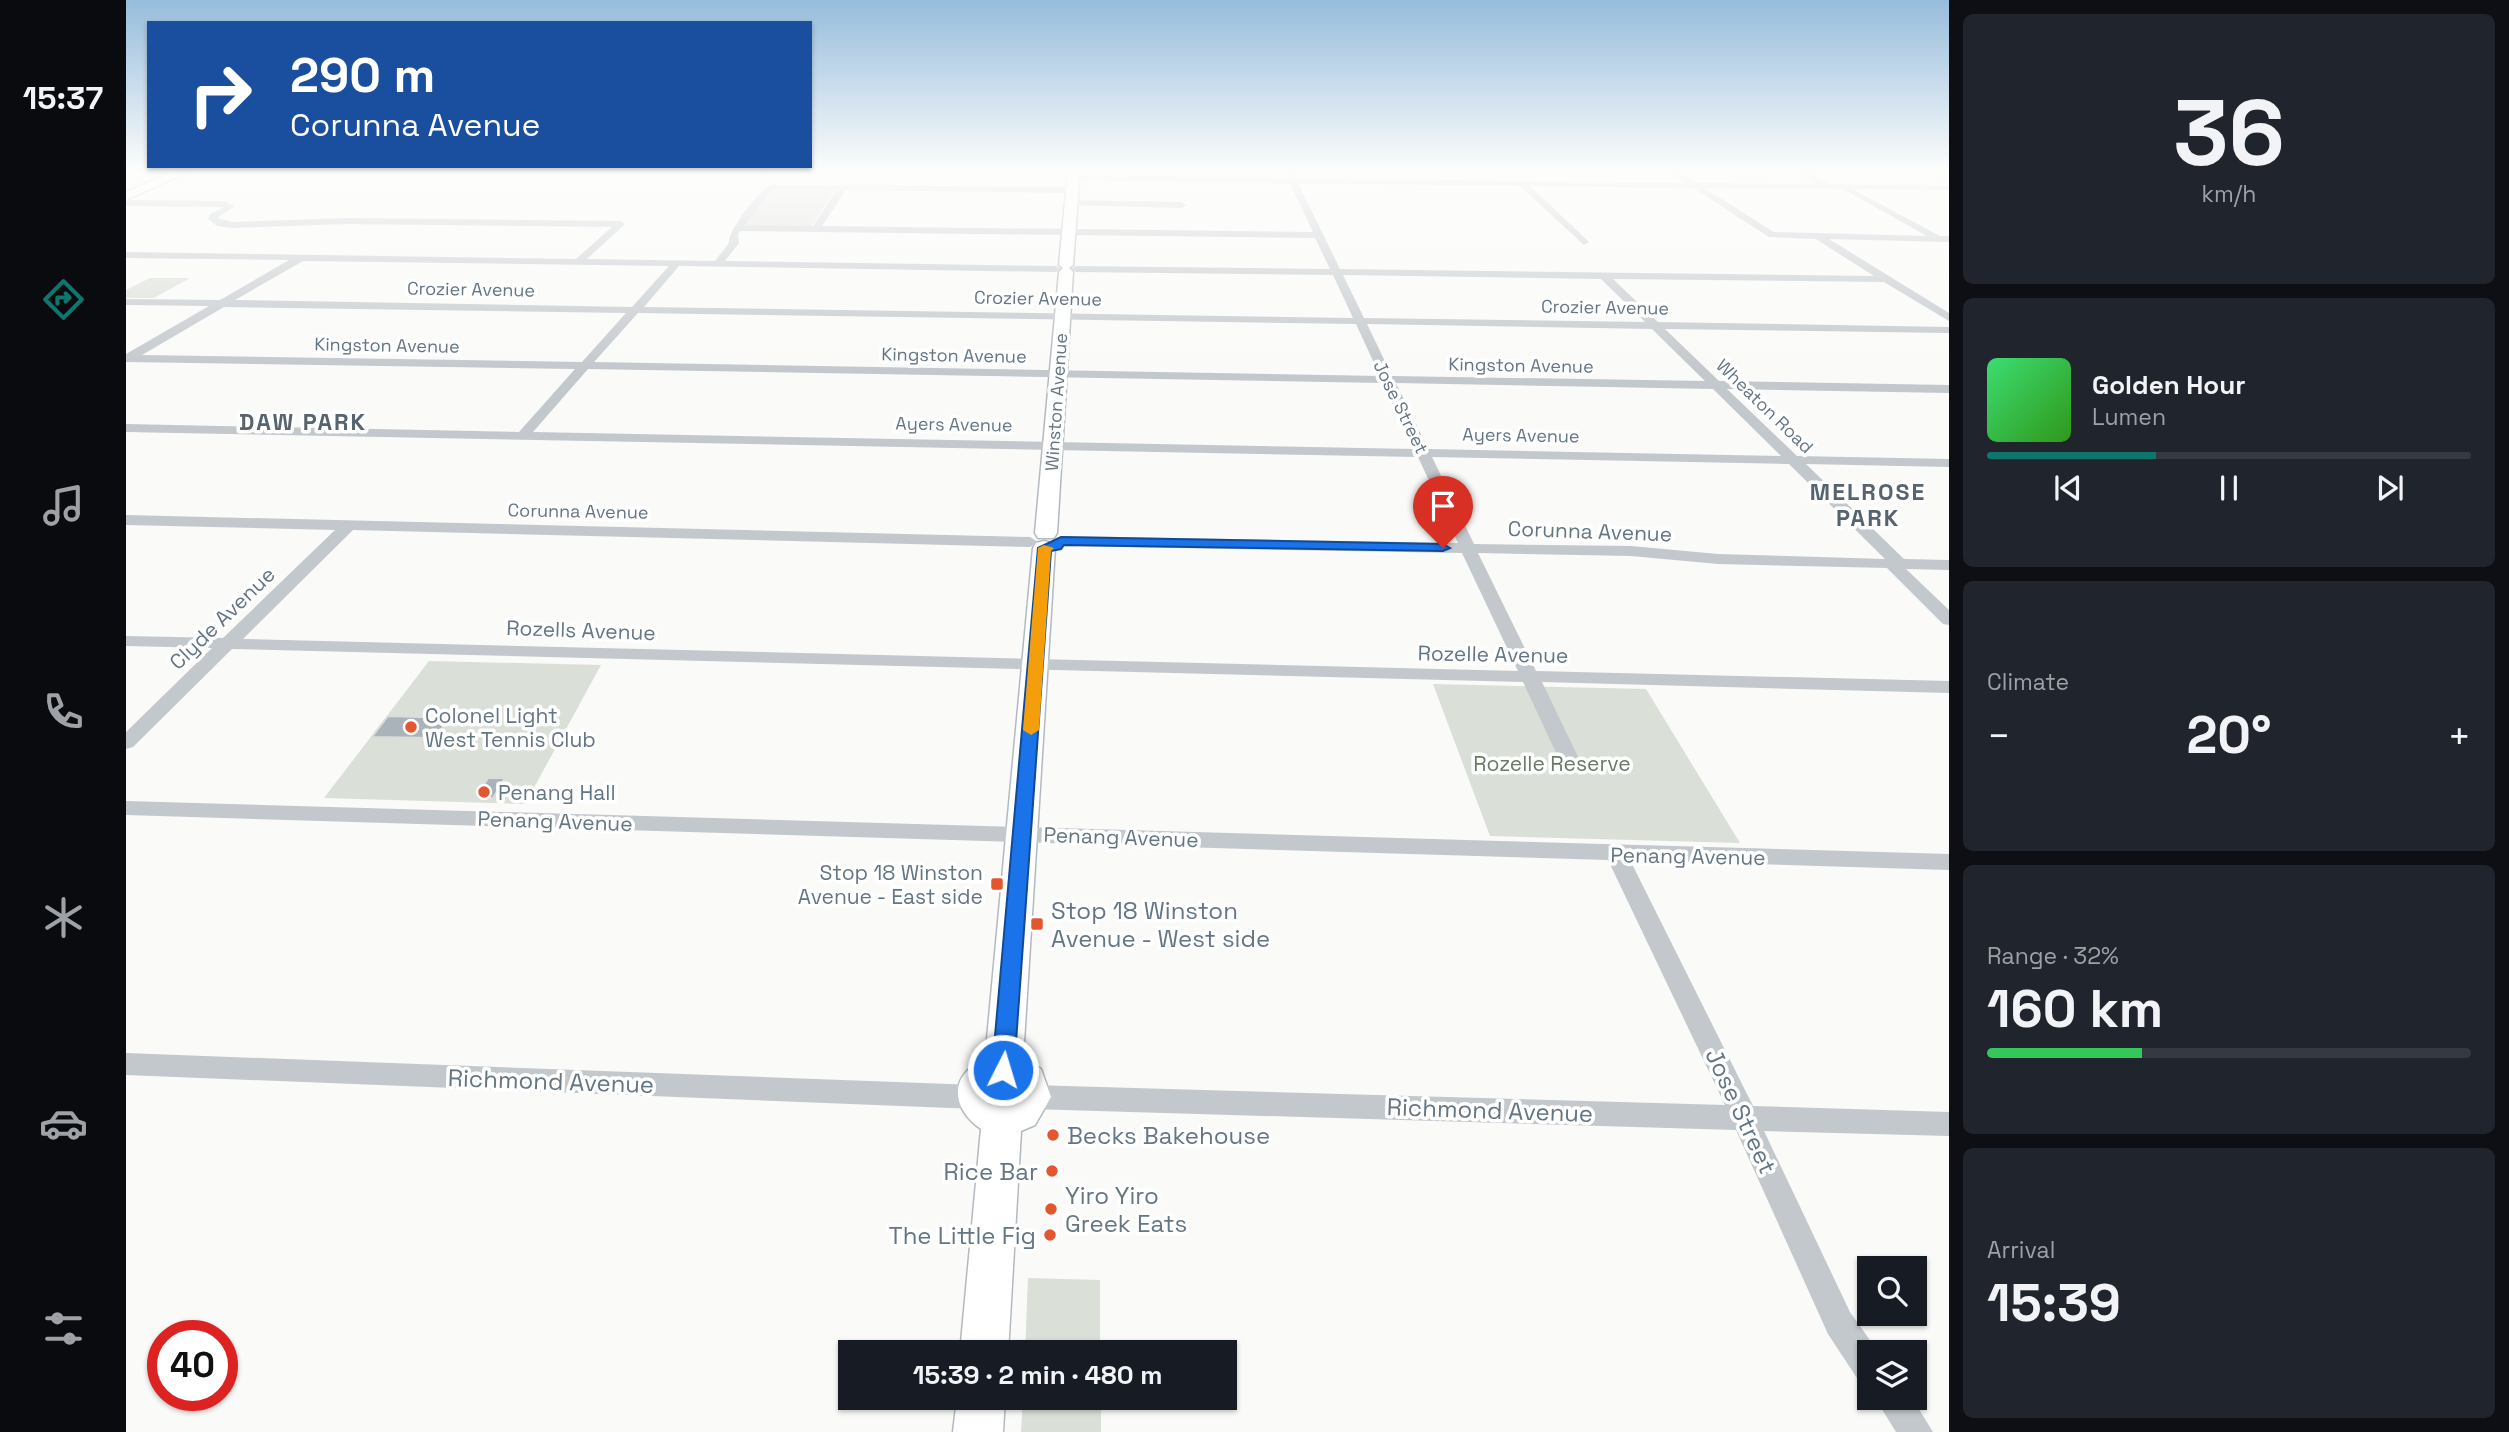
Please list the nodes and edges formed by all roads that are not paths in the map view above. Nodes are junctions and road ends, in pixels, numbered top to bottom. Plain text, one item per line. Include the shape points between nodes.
1 (606, 237) edge
2 (733, 237) edge
3 (1069, 237) edge
4 (1319, 237) edge
5 (1579, 237) edge
6 (1814, 237) edge
7 (1818, 237) junction
8 (1944, 238) edge
9 (1584, 242) dead end
10 (126, 255) edge
11 (300, 258) junction
12 (579, 261) junction
13 (677, 263) junction
14 (718, 263) junction
15 (1066, 269) junction
16 (1336, 272) junction
17 (1604, 276) junction
18 (1886, 279) junction
19 (126, 302) edge
20 (223, 303) junction
21 (635, 309) junction
22 (1063, 316) junction
23 (1949, 318) edge
24 (1359, 320) junction
25 (1655, 325) junction
26 (1949, 330) edge
27 (127, 359) edge
28 (585, 366) junction
29 (1058, 374) junction
30 (1388, 380) junction
31 (1717, 385) junction
32 (1949, 389) edge
33 (126, 428) edge
34 (522, 436) junction
35 (1053, 445) junction
36 (1422, 453) junction
37 (1793, 460) junction
38 (1949, 463) edge
39 (126, 520) edge
40 (349, 525) junction
41 (1045, 541) junction
42 (1468, 548) junction
43 (1895, 563) junction
44 (1949, 565) edge
45 (1949, 620) edge
46 (126, 641) edge
47 (228, 643) junction
48 (1036, 665) junction
49 (1530, 677) junction
50 (1949, 687) edge
51 (126, 743) edge
52 (1568, 757) dead end
53 (126, 808) edge
54 (1023, 834) junction
55 (1616, 854) junction
56 (1949, 862) edge
57 (126, 1064) edge
58 (1003, 1104) junction
59 (1744, 1117) junction
60 (1949, 1124) edge
61 (985, 1340) edge
62 (1857, 1349) edge
63 (980, 1410) edge
64 (1900, 1410) edge
65 (978, 1432) edge
66 (1916, 1432) edge

1 - 12 street
2 - 14 street via 734,243
3 - 15 street, Winston Avenue
4 - 16 street, Jose Street
5 - 9 street
6 - 7 street
7 - 8 street
7 - 18 street
10 - 11 street
11 - 12 street
11 - 20 street
12 - 13 street
13 - 14 street
13 - 21 street
14 - 15 street
15 - 16 street
15 - 22 street, Winston Avenue
16 - 17 street
16 - 24 street, Jose Street
17 - 18 street
17 - 25 street, Wheaton Road
18 - 23 street
19 - 20 street, Crozier Avenue
20 - 21 street, Crozier Avenue
20 - 27 street
21 - 22 street, Crozier Avenue
21 - 28 street
22 - 24 street, Crozier Avenue
22 - 29 street, Winston Avenue
24 - 25 street, Crozier Avenue
24 - 30 street, Jose Street
25 - 26 street, Crozier Avenue
25 - 31 street, Wheaton Road
27 - 28 street, Kingston Avenue
28 - 29 street, Kingston Avenue
28 - 34 street
29 - 30 street, Kingston Avenue
29 - 35 street, Winston Avenue
30 - 31 street, Kingston Avenue
30 - 36 street, Jose Street
31 - 32 street, Kingston Avenue
31 - 37 street, Wheaton Road
33 - 34 street, Ayers Avenue
34 - 35 street, Ayers Avenue
35 - 36 street, Ayers Avenue
35 - 41 street, Winston Avenue
36 - 37 street, Ayers Avenue
36 - 42 street, Jose Street
37 - 38 street, Ayers Avenue
37 - 43 street, Wheaton Road
39 - 40 street, Corunna Avenue
40 - 41 street, Corunna Avenue
40 - 47 street, Clyde Avenue
41 - 42 street, Corunna Avenue
41 - 48 street, Winston Avenue
42 - 43 street, Corunna Avenue
42 - 49 street, Jose Street
43 - 44 street, Corunna Avenue
43 - 45 street, Wheaton Road
46 - 47 street, Rozells Avenue
47 - 48 street, Rozells Avenue
47 - 51 street, Clyde Avenue
48 - 49 street, Rozelle Avenue
48 - 54 street, Winston Avenue
49 - 50 street, Rozelle Avenue
49 - 52 street, Jose Street
53 - 54 street, Penang Avenue
54 - 55 street, Penang Avenue
54 - 58 street, Winston Avenue via 1003,1070 1027,1081
55 - 56 street, Penang Avenue
55 - 59 street, Jose Street
57 - 58 street, Richmond Avenue
58 - 59 street, Richmond Avenue
58 - 61 street
59 - 60 street, Richmond Avenue
59 - 62 street, Jose Street via 1839,1323
63 - 65 street
64 - 66 street

